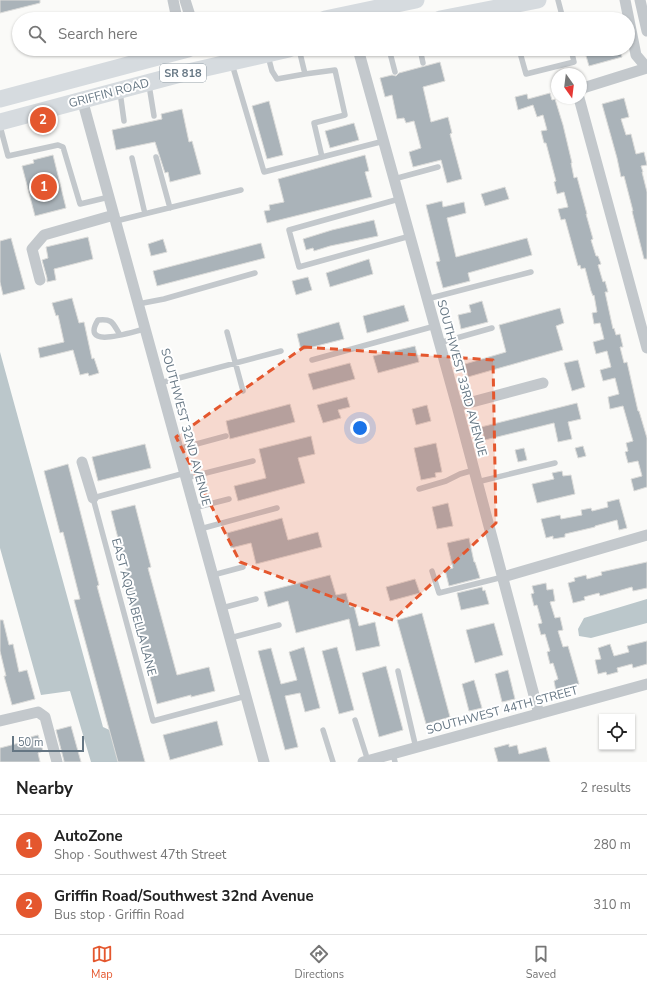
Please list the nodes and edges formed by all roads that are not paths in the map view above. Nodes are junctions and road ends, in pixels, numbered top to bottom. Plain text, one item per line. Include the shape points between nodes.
1 (173, 0) edge
2 (185, 0) edge
3 (416, 0) edge
4 (538, 0) edge
5 (558, 0) edge
6 (625, 0) edge
7 (640, 0) edge
8 (393, 2) edge
9 (176, 12) edge
10 (189, 12) edge
11 (357, 12) edge
12 (377, 12) edge
13 (476, 12) edge
14 (561, 12) edge
15 (627, 12) edge
16 (645, 17) edge
17 (635, 19) edge
18 (647, 31) edge
19 (635, 50) edge
20 (160, 56) edge
21 (258, 56) edge
22 (268, 56) edge
23 (301, 56) edge
24 (360, 56) edge
25 (391, 56) edge
26 (422, 56) edge
27 (521, 56) edge
28 (572, 56) edge
29 (232, 62) junction
30 (423, 63) dead end
31 (130, 64) junction
32 (647, 68) edge
33 (395, 72) dead end
34 (305, 74) junction
35 (149, 82) junction
36 (587, 86) edge
37 (119, 90) junction
38 (0, 99) edge
39 (82, 99) junction
40 (581, 104) edge
41 (154, 116) dead end
42 (124, 121) dead end
43 (0, 122) edge
44 (0, 126) edge
45 (384, 141) junction
46 (156, 156) dead end
47 (322, 157) junction
48 (132, 158) dead end
49 (438, 167) dead end
50 (394, 179) junction
51 (241, 190) dead end
52 (109, 197) junction
53 (400, 199) junction
54 (170, 208) junction
55 (145, 214) junction
56 (115, 218) junction
57 (410, 236) junction
58 (531, 272) dead end
59 (255, 273) dead end
60 (40, 280) dead end
61 (427, 300) junction
62 (138, 304) junction
63 (435, 326) junction
64 (145, 328) junction
65 (492, 328) dead end
66 (227, 332) dead end
67 (120, 335) junction
68 (439, 343) junction
69 (647, 348) edge
70 (281, 351) dead end
71 (312, 360) dead end
72 (235, 363) junction
73 (160, 383) junction
74 (543, 383) dead end
75 (243, 391) dead end
76 (457, 406) junction
77 (226, 436) dead end
78 (178, 449) junction
79 (253, 460) dead end
80 (82, 462) dead end
81 (555, 463) dead end
82 (474, 470) junction
83 (185, 476) junction
84 (477, 482) junction
85 (419, 489) dead end
86 (93, 498) junction
87 (229, 499) dead end
88 (194, 508) junction
89 (277, 508) dead end
90 (200, 529) junction
91 (647, 535) edge
92 (243, 566) dead end
93 (432, 571) dead end
94 (213, 575) junction
95 (503, 577) junction
96 (256, 599) dead end
97 (222, 608) junction
98 (279, 625) dead end
99 (230, 638) junction
100 (398, 671) dead end
101 (647, 684) edge
102 (246, 696) junction
103 (539, 714) junction
104 (355, 720) dead end
105 (0, 721) edge
106 (323, 730) dead end
107 (416, 748) junction
108 (394, 758) edge
109 (57, 762) edge
110 (264, 762) edge
111 (333, 762) edge
112 (366, 762) edge

1 - 9 street
2 - 10 street
3 - 8 main road
4 - 13 main road
5 - 14 lane
6 - 15 street
7 - 16 street
8 - 11 main road
8 - 12 main road
16 - 17 lane
16 - 18 street
19 - 32 street
20 - 31 main road, GRIFFIN ROAD / SR 818
21 - 29 main road, GRIFFIN ROAD / SR 818
22 - 34 lane via 277,79
23 - 34 lane
24 - 45 street, SOUTHWEST 33RD AVENUE
25 - 33 lane
26 - 30 lane
27 - 28 lane via 526,74 574,62
29 - 35 main road, GRIFFIN ROAD / SR 818
29 - 47 lane via 264,172
31 - 38 main road, GRIFFIN ROAD / SR 818
31 - 39 main road via 96,81
32 - 36 street
34 - 47 lane via 335,70 345,115 314,123
35 - 37 main road, GRIFFIN ROAD / SR 818
35 - 41 lane
37 - 39 main road, GRIFFIN ROAD / SR 818
37 - 42 lane
39 - 43 main road, GRIFFIN ROAD / SR 818
39 - 52 street, SOUTHWEST 32ND AVENUE
40 - 69 street
44 - 52 lane via 8,156 58,145 63,147 80,204
45 - 47 lane
45 - 50 street, SOUTHWEST 33RD AVENUE
46 - 54 lane
48 - 55 lane
49 - 50 lane
50 - 53 street, SOUTHWEST 33RD AVENUE
51 - 54 lane
52 - 56 street, SOUTHWEST 32ND AVENUE
53 - 57 street, SOUTHWEST 33RD AVENUE
53 - 57 lane via 289,230 299,267
54 - 55 lane
55 - 56 lane
56 - 60 street via 44,235 32,249
56 - 62 street, SOUTHWEST 32ND AVENUE
57 - 61 street, SOUTHWEST 33RD AVENUE
58 - 61 lane
59 - 62 lane
61 - 63 street, SOUTHWEST 33RD AVENUE
62 - 64 street, SOUTHWEST 32ND AVENUE
63 - 68 street, SOUTHWEST 33RD AVENUE
63 - 71 lane
64 - 67 lane
64 - 73 street, SOUTHWEST 32ND AVENUE
65 - 68 lane
66 - 72 lane
67 - 67 lane via 98,337 95,325 98,320 107,319 112,321
68 - 76 street, SOUTHWEST 33RD AVENUE
70 - 72 lane
72 - 73 lane
72 - 75 lane
73 - 78 street, SOUTHWEST 32ND AVENUE
74 - 76 street
76 - 82 street, SOUTHWEST 33RD AVENUE
77 - 78 lane
78 - 83 street, SOUTHWEST 32ND AVENUE
79 - 83 lane
80 - 86 street
81 - 84 lane
82 - 84 street, SOUTHWEST 33RD AVENUE
82 - 85 lane
83 - 86 lane
83 - 88 street, SOUTHWEST 32ND AVENUE
84 - 95 street, SOUTHWEST 33RD AVENUE
86 - 102 lane, EAST AQUA BELLA LANE via 153,721
87 - 88 lane
88 - 90 street, SOUTHWEST 32ND AVENUE
89 - 90 lane
90 - 94 street, SOUTHWEST 32ND AVENUE
91 - 95 street
92 - 94 lane
93 - 95 lane via 439,593
94 - 97 street, SOUTHWEST 32ND AVENUE
95 - 103 street, SOUTHWEST 33RD AVENUE
96 - 97 lane
97 - 99 street, SOUTHWEST 32ND AVENUE
98 - 99 lane
99 - 102 street, SOUTHWEST 32ND AVENUE
100 - 107 lane
101 - 103 street, SOUTHWEST 44TH STREET
102 - 110 street, SOUTHWEST 32ND AVENUE
103 - 107 street, SOUTHWEST 44TH STREET
104 - 112 lane
105 - 109 street via 38,712 44,717
106 - 111 lane
107 - 108 street, SOUTHWEST 44TH STREET
108 - 112 street, SOUTHWEST 44TH STREET

